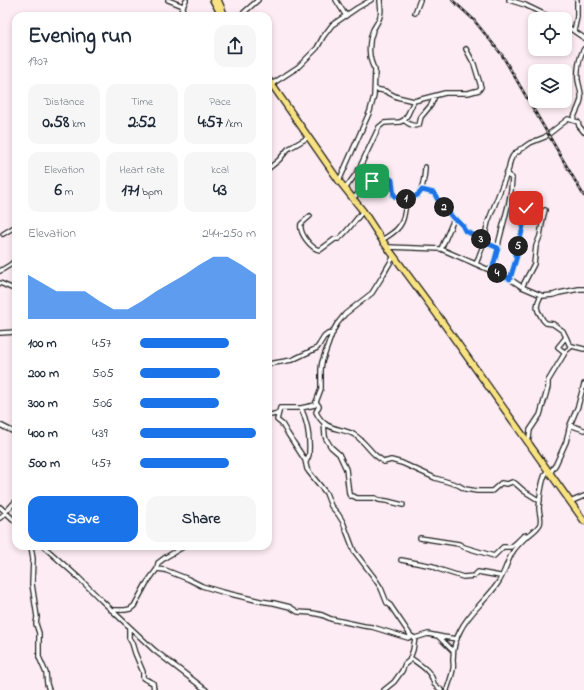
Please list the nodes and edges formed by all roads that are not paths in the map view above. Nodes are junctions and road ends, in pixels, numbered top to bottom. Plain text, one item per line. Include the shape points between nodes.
1 (168, 0) edge
2 (186, 0) edge
3 (213, 0) edge
4 (218, 0) edge
5 (258, 0) edge
6 (336, 0) edge
7 (371, 0) edge
8 (380, 0) edge
9 (420, 0) edge
10 (509, 0) edge
11 (577, 0) edge
12 (364, 2) edge
13 (183, 6) junction
14 (181, 12) edge
15 (220, 12) edge
16 (221, 12) edge
17 (244, 12) edge
18 (538, 12) edge
19 (415, 13) dead end
20 (346, 16) junction
21 (574, 31) joint
22 (584, 38) edge
23 (466, 49) dead end
24 (584, 49) edge
25 (272, 84) joint
26 (375, 89) junction
27 (435, 96) junction
28 (414, 101) junction
29 (404, 120) junction
30 (573, 120) junction
31 (584, 132) edge
32 (309, 136) junction
33 (272, 166) edge
34 (424, 167) dead end
35 (506, 174) junction
36 (339, 181) junction
37 (345, 189) junction
38 (422, 190) junction
39 (352, 199) junction
40 (409, 200) junction
41 (526, 208) dead end
42 (545, 210) dead end
43 (363, 211) junction
44 (310, 216) dead end
45 (454, 219) junction
46 (12, 228) edge
47 (3, 234) dead end
48 (382, 240) junction
49 (484, 241) junction
50 (388, 247) junction
51 (498, 248) junction
52 (441, 249) junction
53 (395, 256) junction
54 (12, 263) edge
55 (476, 264) junction
56 (492, 270) junction
57 (0, 271) edge
58 (510, 279) junction
59 (0, 283) edge
60 (522, 287) junction
61 (12, 288) edge
62 (584, 289) edge
63 (541, 295) junction
64 (12, 332) edge
65 (0, 333) edge
66 (333, 333) junction
67 (566, 336) junction
68 (572, 346) junction
69 (584, 349) edge
70 (564, 353) junction
71 (272, 363) edge
72 (584, 384) edge
73 (316, 402) junction
74 (280, 408) junction
75 (301, 408) junction
76 (272, 416) edge
77 (324, 423) junction
78 (0, 425) edge
79 (570, 426) junction
80 (584, 430) edge
81 (12, 432) edge
82 (526, 441) junction
83 (306, 462) junction
84 (549, 471) junction
85 (541, 492) junction
86 (584, 496) edge
87 (533, 497) junction
88 (540, 501) junction
89 (570, 502) junction
90 (12, 504) edge
91 (403, 505) dead end
92 (0, 507) edge
93 (5, 512) junction
94 (0, 518) edge
95 (12, 518) edge
96 (584, 521) edge
97 (530, 535) junction
98 (420, 538) dead end
99 (32, 550) edge
100 (48, 550) edge
101 (178, 550) edge
102 (401, 560) dead end
103 (157, 569) junction
104 (502, 577) junction
105 (110, 610) junction
106 (129, 626) junction
107 (438, 636) junction
108 (413, 637) junction
109 (457, 639) junction
110 (454, 651) junction
111 (410, 660) junction
112 (49, 690) edge
113 (154, 690) edge
114 (206, 690) edge
115 (384, 690) edge
116 (440, 690) edge
117 (447, 690) edge

1 - 13 street
2 - 13 street
3 - 15 highway
4 - 16 highway
5 - 17 street
6 - 20 street
7 - 12 street
8 - 26 street via 380,16 371,36 369,51 375,70
9 - 19 street
10 - 18 street
11 - 21 street
12 - 20 street
13 - 14 street
20 - 25 street via 332,25 317,48 295,70
21 - 22 street
23 - 27 street via 474,64 480,90
24 - 30 street via 578,71 581,100
25 - 32 highway
26 - 28 street
26 - 36 street via 370,111
27 - 28 street
27 - 29 street via 421,116 419,125 413,126
28 - 29 street
29 - 37 street via 384,123 379,127 358,171
30 - 31 street via 578,122
30 - 35 street via 568,119 545,137 515,153
32 - 33 street via 288,149
32 - 36 highway
34 - 38 street
35 - 49 street via 488,222
35 - 51 street via 512,178 511,190
36 - 37 highway
37 - 39 highway
38 - 40 street
38 - 45 street via 434,193
39 - 40 street via 377,177 384,176 392,180 394,196
39 - 43 highway
40 - 48 street via 399,228
41 - 58 street
42 - 60 street via 534,264
43 - 44 street via 343,236 320,250 310,244 301,230 301,224
43 - 48 highway
45 - 49 street via 465,231
45 - 52 street
46 - 47 street
48 - 50 highway
49 - 51 street
49 - 55 street
50 - 52 street
50 - 53 highway
51 - 56 street
52 - 55 street
53 - 66 street via 372,293 345,314
53 - 82 highway
54 - 57 street
55 - 56 street
56 - 58 street
58 - 60 street
59 - 61 street
60 - 63 street
62 - 63 street
63 - 67 street via 538,311 543,320 558,327
64 - 65 street
66 - 71 street via 324,337 317,348 311,351 292,360
66 - 73 street via 322,362 321,390
67 - 68 street
67 - 70 street via 558,347
68 - 69 street
68 - 70 street
70 - 82 street via 548,381 540,415
72 - 79 street
73 - 75 street via 315,405
73 - 77 street via 319,406 316,412
74 - 75 street
74 - 76 street via 278,413
74 - 83 street via 278,420
75 - 83 street via 308,427 309,456
77 - 87 street via 353,434 384,462 391,460 402,463 435,478 477,491 492,491 501,483 512,482
77 - 91 street via 326,439 339,454 346,469 350,496 375,498
78 - 81 street
79 - 80 street
79 - 84 street via 556,464
82 - 84 highway
83 - 108 street via 307,469 326,493 331,506 340,517 354,551 373,576 387,603
84 - 85 street via 545,473
84 - 89 highway
85 - 87 street
85 - 88 street
86 - 89 street
87 - 88 street
88 - 97 street via 540,524
89 - 96 highway
90 - 93 street
92 - 93 street
93 - 94 street
93 - 95 street
97 - 98 street via 523,536 510,547 503,547 494,556 459,544
97 - 104 street via 514,550
99 - 112 street via 39,657 46,673
100 - 105 street
101 - 103 street via 160,561
102 - 104 street via 433,566 463,577 474,576 478,572
103 - 105 street via 134,606 125,610
103 - 108 street via 222,592 290,607 298,612 372,627 408,638
104 - 109 street via 469,617
105 - 106 street
106 - 113 street via 129,638 143,678 153,683
106 - 114 street via 154,650
107 - 108 street via 428,634
107 - 109 street
107 - 110 street
108 - 111 street
109 - 110 street
110 - 117 street via 453,668
111 - 115 street via 394,682
111 - 116 street via 426,669

